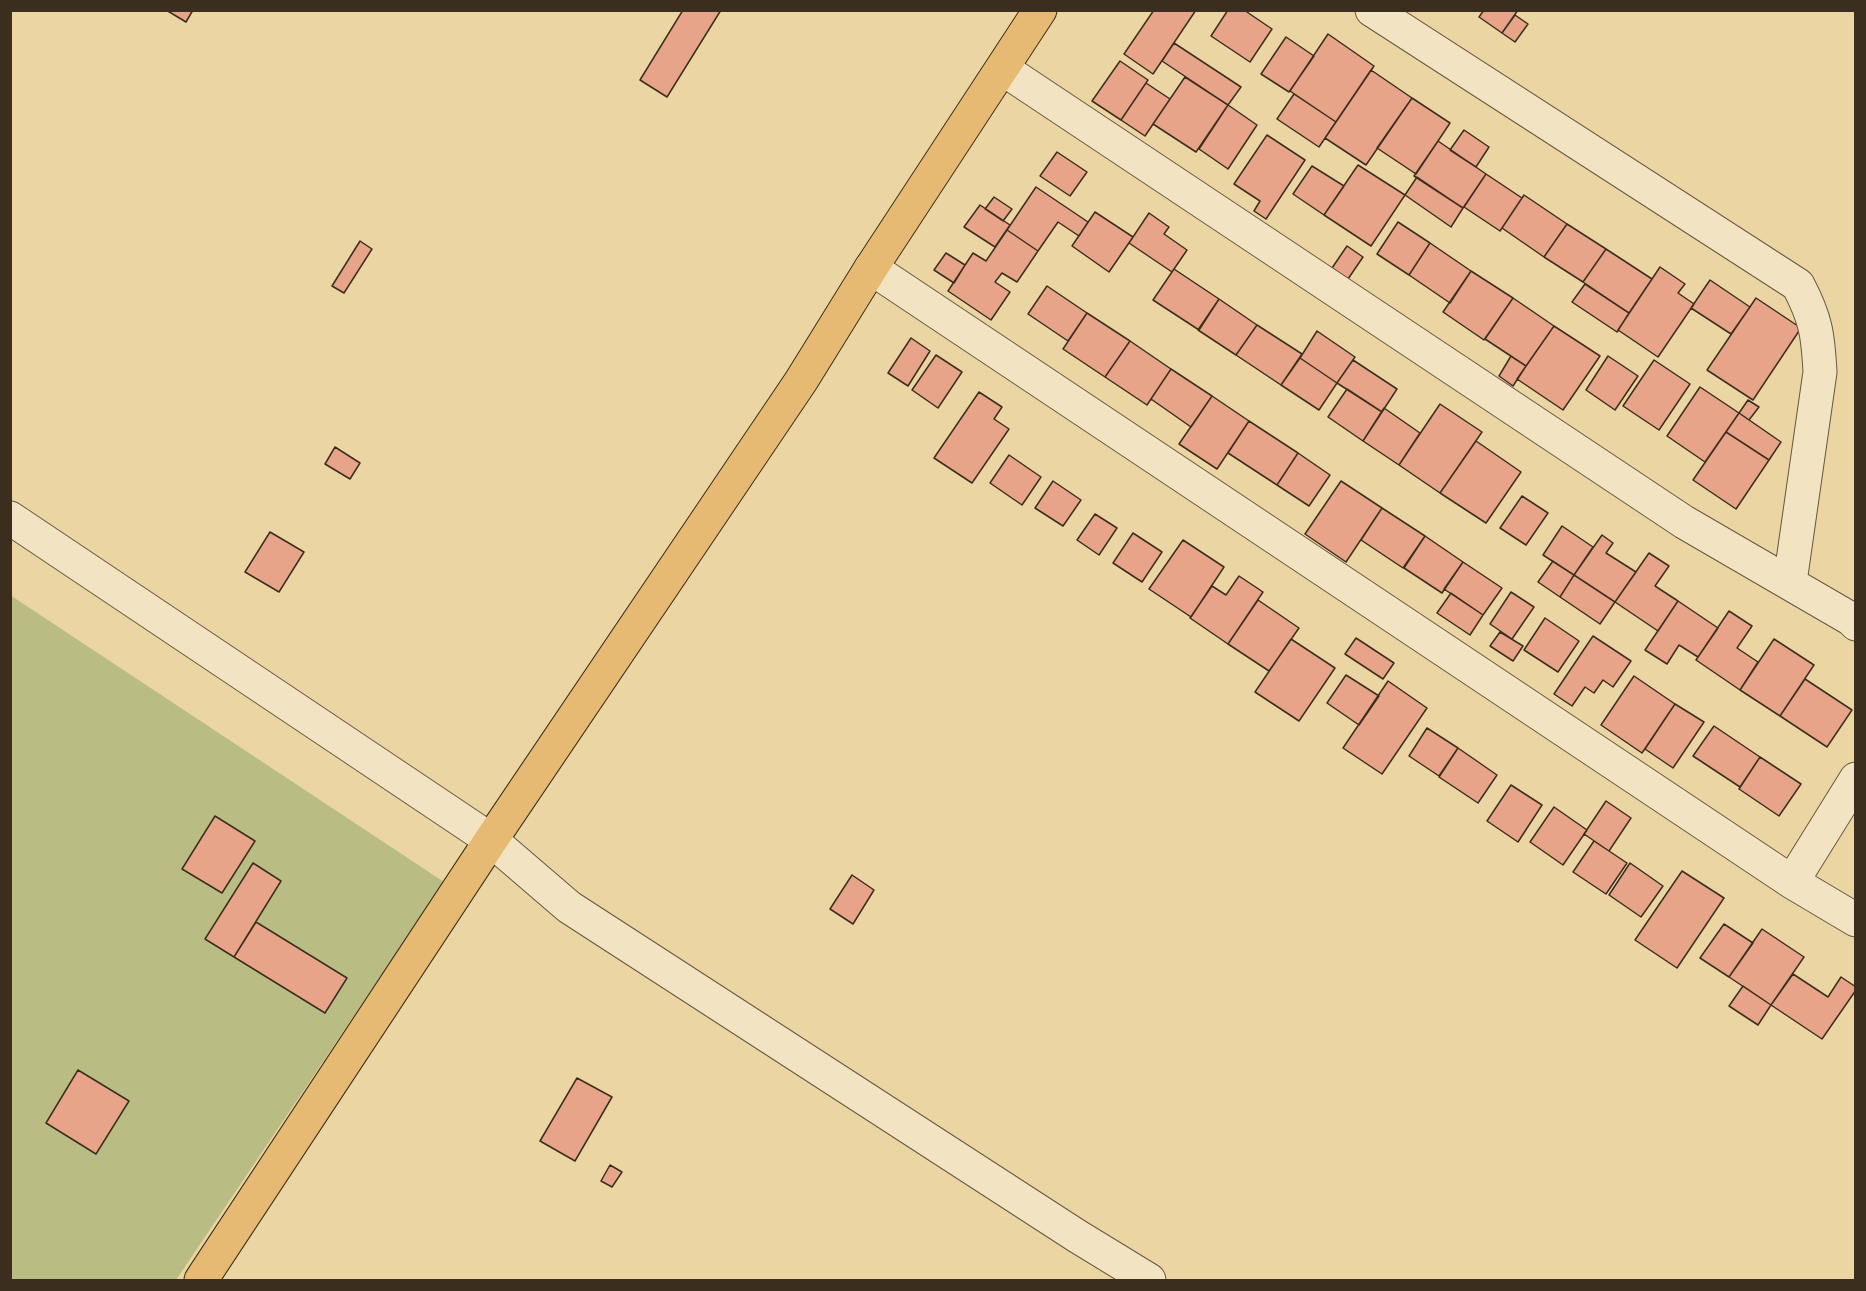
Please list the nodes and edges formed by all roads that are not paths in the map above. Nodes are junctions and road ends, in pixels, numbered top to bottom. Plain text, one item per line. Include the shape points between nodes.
1 (1040, 10) edge
2 (1372, 10) edge
3 (1003, 69) junction
4 (872, 268) junction
5 (10, 518) edge
6 (1790, 582) junction
7 (1856, 624) edge
8 (1856, 779) edge
9 (491, 840) junction
10 (1792, 882) junction
11 (1856, 920) edge
12 (201, 1281) edge
13 (1149, 1281) edge

1 - 3 main road
2 - 6 street via 1798,285 1818,338 1820,372
3 - 4 main road
3 - 6 street via 1684,522
4 - 9 main road via 801,381
4 - 10 street
5 - 9 street
6 - 7 street
8 - 10 street
9 - 12 main road
9 - 13 street via 569,906
10 - 11 street

